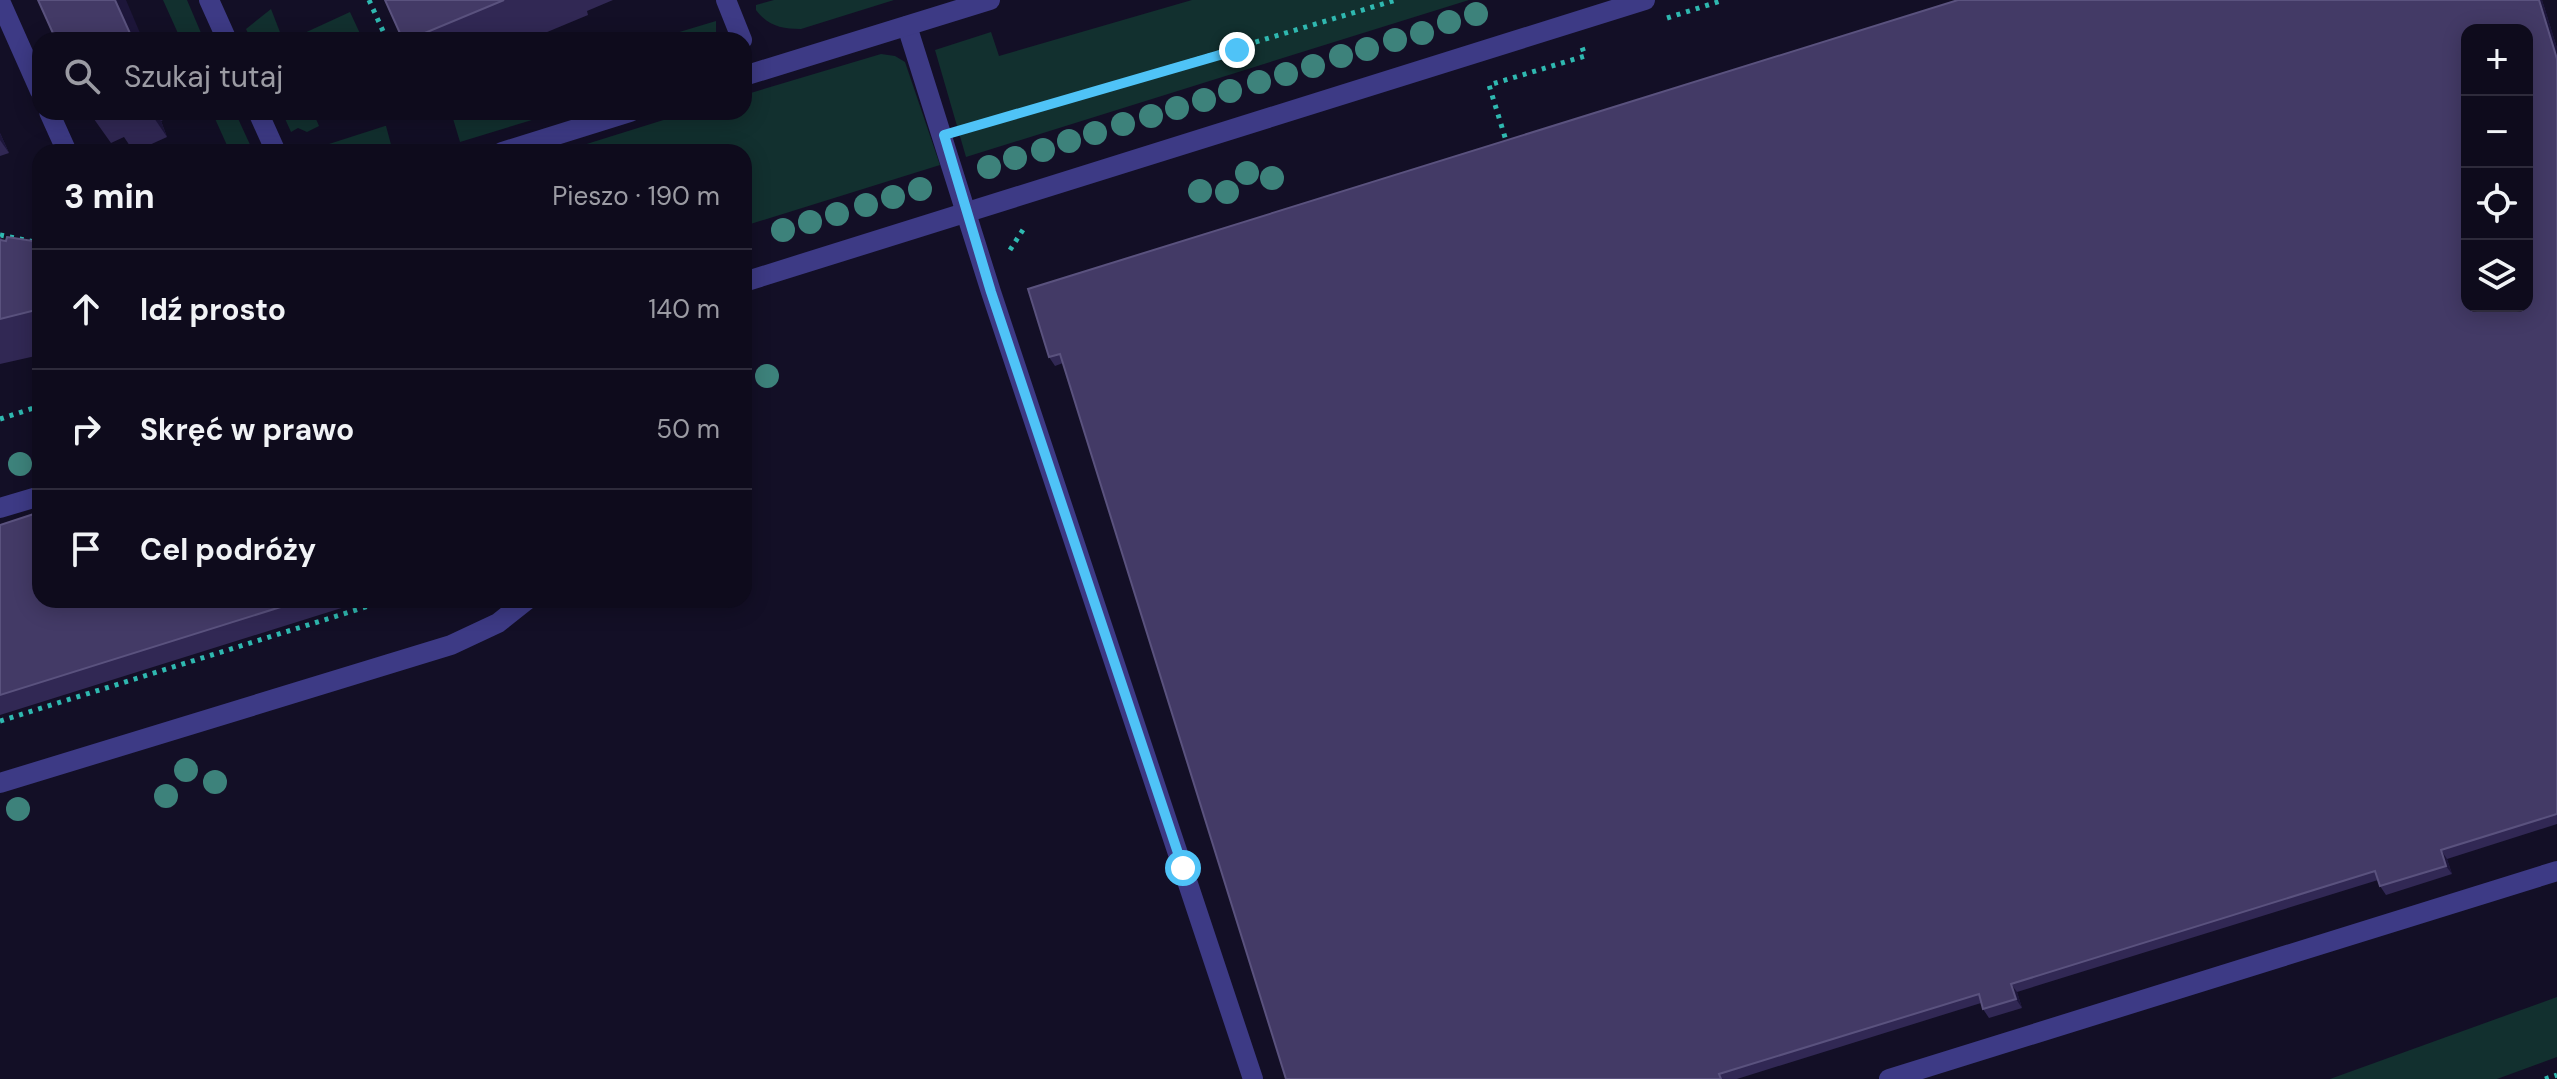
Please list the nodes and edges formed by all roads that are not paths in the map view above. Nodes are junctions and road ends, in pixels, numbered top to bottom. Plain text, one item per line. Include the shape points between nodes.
1 (209, 0) edge
2 (726, 0) edge
3 (990, 0) edge
4 (1645, 0) edge
5 (0, 1) edge
6 (907, 26) junction
7 (223, 32) edge
8 (739, 32) edge
9 (32, 73) edge
10 (752, 73) edge
11 (53, 120) edge
12 (262, 120) edge
13 (604, 120) edge
14 (63, 144) edge
15 (272, 144) edge
16 (528, 144) edge
17 (969, 212) junction
18 (752, 280) edge
19 (32, 498) edge
20 (0, 508) edge
21 (517, 608) edge
22 (0, 783) edge
23 (2557, 871) edge
24 (1253, 1079) edge
25 (1889, 1079) edge

1 - 7 street
2 - 8 street
3 - 6 street
4 - 17 street
5 - 9 street
6 - 10 street
6 - 17 street
11 - 14 street
12 - 15 street
13 - 16 street
17 - 18 street
17 - 24 street
19 - 20 street
21 - 22 street via 451,645
23 - 25 street

